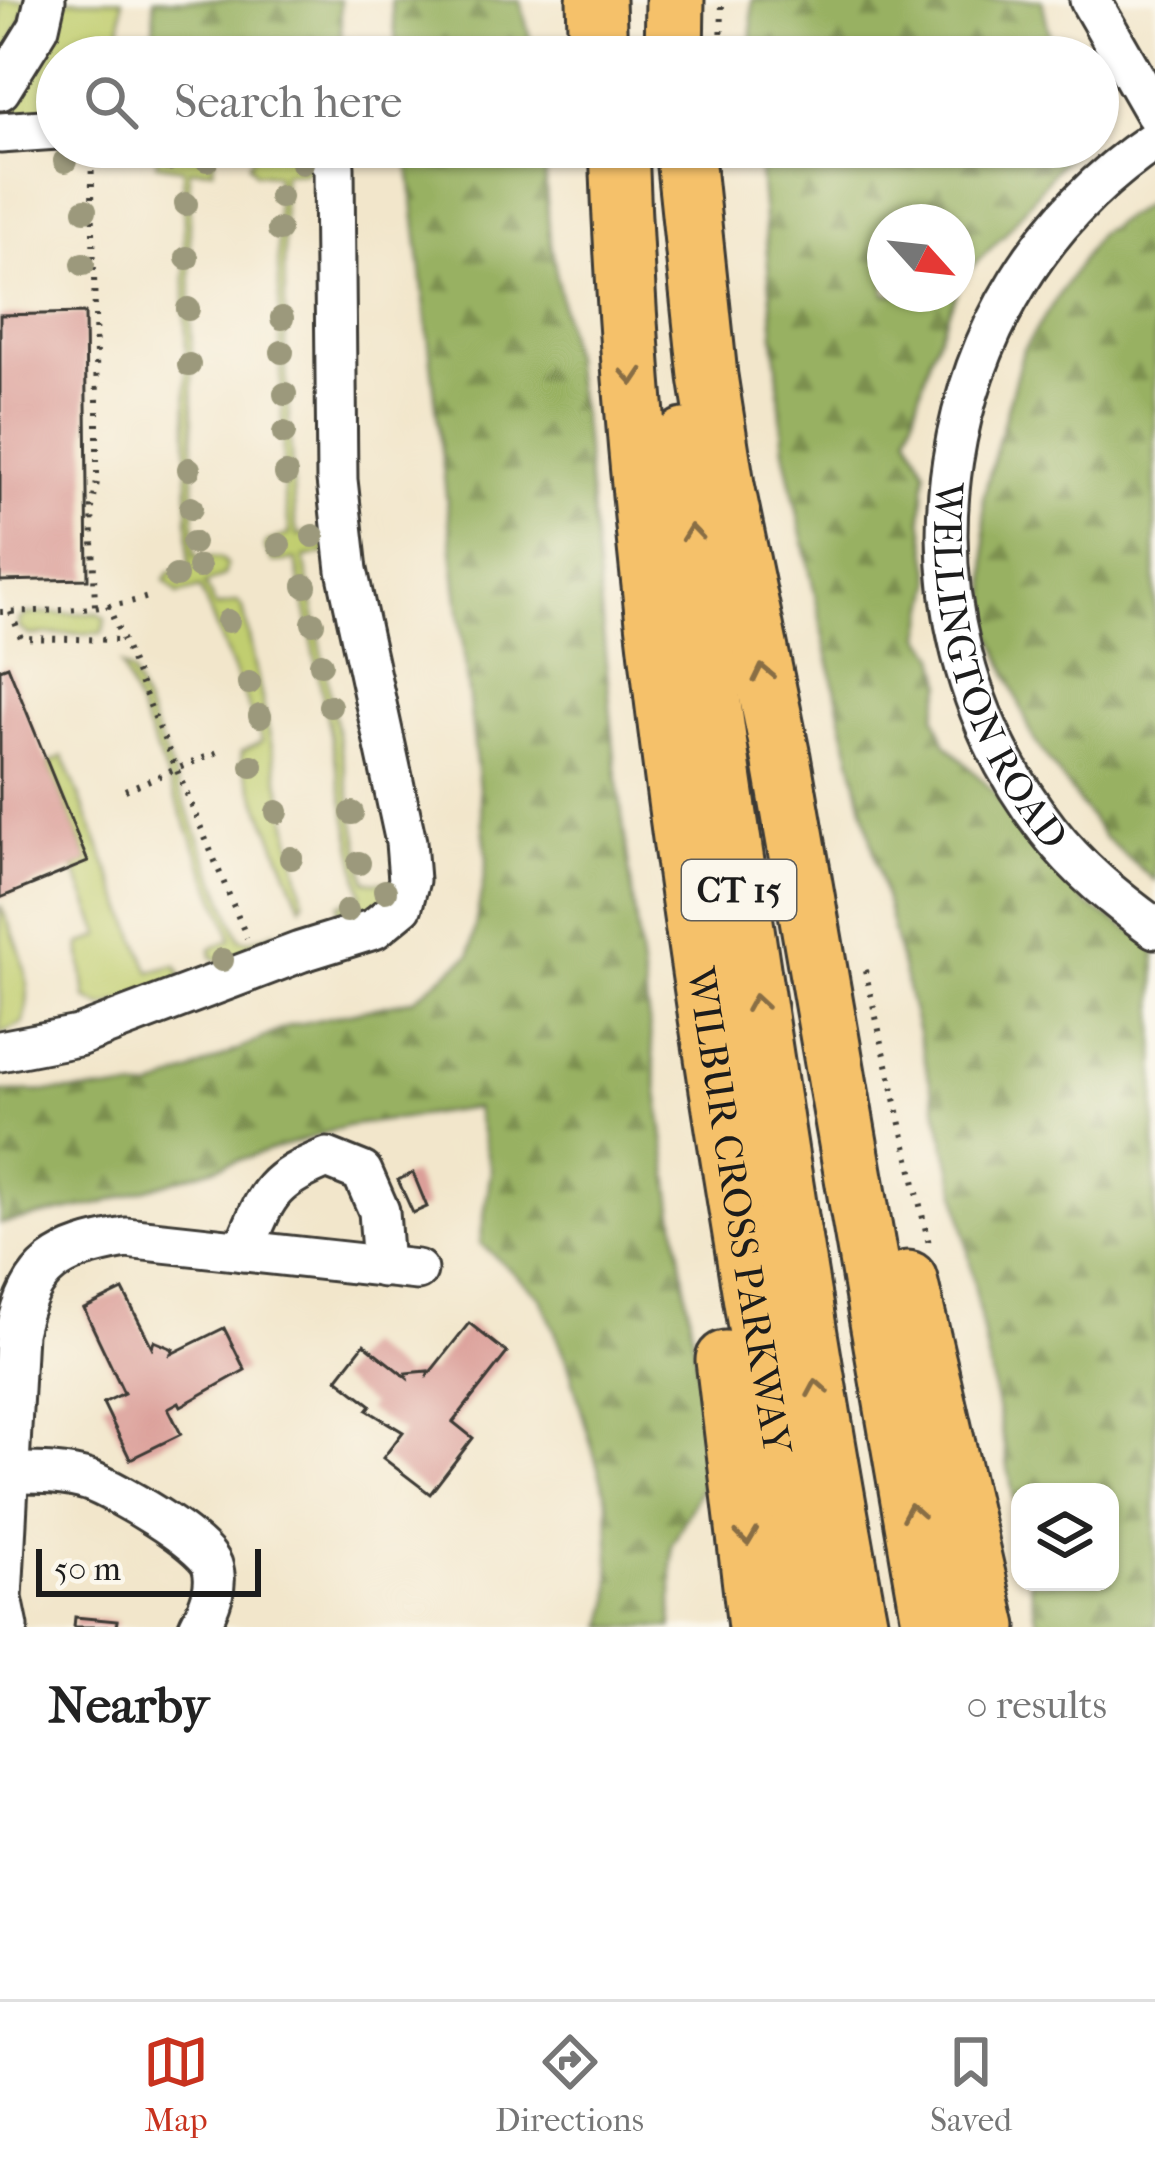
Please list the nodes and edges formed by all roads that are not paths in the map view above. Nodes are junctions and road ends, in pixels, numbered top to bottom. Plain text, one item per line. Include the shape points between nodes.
1 (45, 0) edge
2 (596, 0) edge
3 (619, 0) edge
4 (675, 0) edge
5 (1090, 0) edge
6 (597, 36) edge
7 (619, 36) edge
8 (674, 36) edge
9 (1111, 36) edge
10 (1119, 50) edge
11 (0, 90) edge
12 (1155, 113) edge
13 (36, 130) edge
14 (0, 133) edge
15 (1155, 140) edge
16 (1119, 166) edge
17 (334, 168) edge
18 (609, 168) edge
19 (621, 168) edge
20 (679, 168) edge
21 (682, 168) edge
22 (1116, 168) edge
23 (624, 259) junction
24 (781, 757) junction
25 (675, 794) junction
26 (1155, 928) edge
27 (0, 1052) edge
28 (243, 1251) junction
29 (6, 1473) junction
30 (8, 1627) edge
31 (199, 1627) edge
32 (757, 1627) edge
33 (808, 1627) edge
34 (859, 1627) edge
35 (932, 1627) edge
36 (988, 1627) edge

1 - 11 street
2 - 6 highway
3 - 7 highway
4 - 8 highway
5 - 9 street
10 - 12 street
13 - 14 street
15 - 16 street, WELLINGTON ROAD
17 - 27 street via 340,502 347,570 406,842 401,907 374,929 78,1036
18 - 23 highway
19 - 23 highway, WILBUR CROSS PARKWAY / CT 15
34 -> 20 highway, WILBUR CROSS PARKWAY / CT 15 via 785,1193 699,595 680,382
24 -> 21 highway via 720,450
22 - 26 street, WELLINGTON ROAD via 1076,205 1003,308 956,433 946,520 951,608 995,747 1074,861
23 -> 25 highway, WILBUR CROSS PARKWAY / CT 15 via 638,475
35 -> 24 highway
24 - 36 highway
25 -> 32 highway via 687,1042
25 - 33 highway, WILBUR CROSS PARKWAY / CT 15
28 - 28 street via 400,1269 362,1172 327,1158 289,1174 264,1202
28 - 29 street via 126,1238 88,1245 41,1270 16,1333
29 - 30 street
29 - 31 street via 92,1482 192,1539 214,1580

